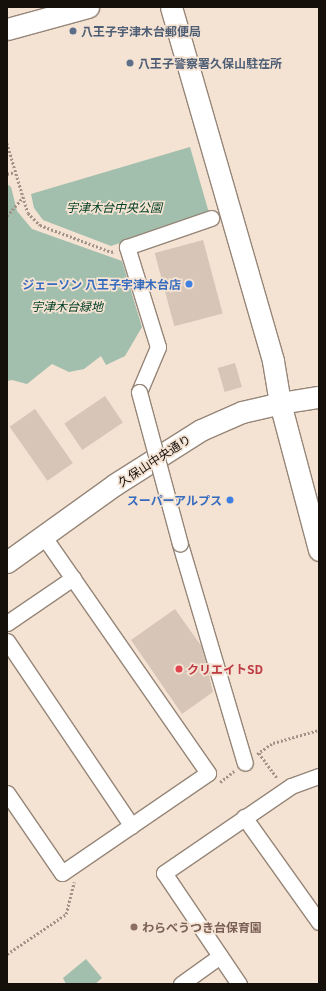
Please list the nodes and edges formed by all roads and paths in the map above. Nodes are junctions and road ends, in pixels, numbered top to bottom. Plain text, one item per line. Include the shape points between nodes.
1 (171, 7) edge
2 (74, 9) edge
3 (7, 29) edge
4 (7, 143) edge
5 (15, 172) junction
6 (7, 174) edge
7 (24, 196) junction
8 (7, 216) edge
9 (211, 218) dead end
10 (127, 247) junction
11 (319, 396) edge
12 (280, 403) junction
13 (44, 537) junction
14 (319, 550) edge
15 (7, 562) edge
16 (73, 578) junction
17 (7, 623) edge
18 (7, 641) edge
19 (319, 730) edge
20 (259, 753) junction
21 (245, 763) junction
22 (319, 776) edge
23 (216, 785) dead end
24 (285, 790) junction
25 (7, 793) edge
26 (244, 817) junction
27 (132, 826) junction
28 (75, 881) dead end
29 (319, 922) edge
30 (7, 954) edge
31 (220, 956) junction
32 (181, 984) edge
33 (239, 984) edge

1 - 12 street via 273,360
2 - 3 street
4 - 5 path
5 - 6 path
5 - 7 path
7 - 8 path
7 - 10 path via 28,212 40,225 111,252
9 - 10 street
10 - 21 street, bridge via 158,347 139,392 180,544
11 - 12 street, 久保山中央通り
12 - 13 street, 久保山中央通り via 242,412 201,430 114,485
12 - 14 street
13 - 15 street, 久保山中央通り
13 - 16 street
16 - 17 street
16 - 27 street via 208,773
18 - 27 street
19 - 20 path via 273,743
20 - 21 path
20 - 24 path
21 - 23 path
22 - 24 street
24 - 26 street
25 - 27 street via 62,873
26 - 29 street
26 - 31 street via 164,873
28 - 30 path via 66,914
31 - 32 street
31 - 33 street

